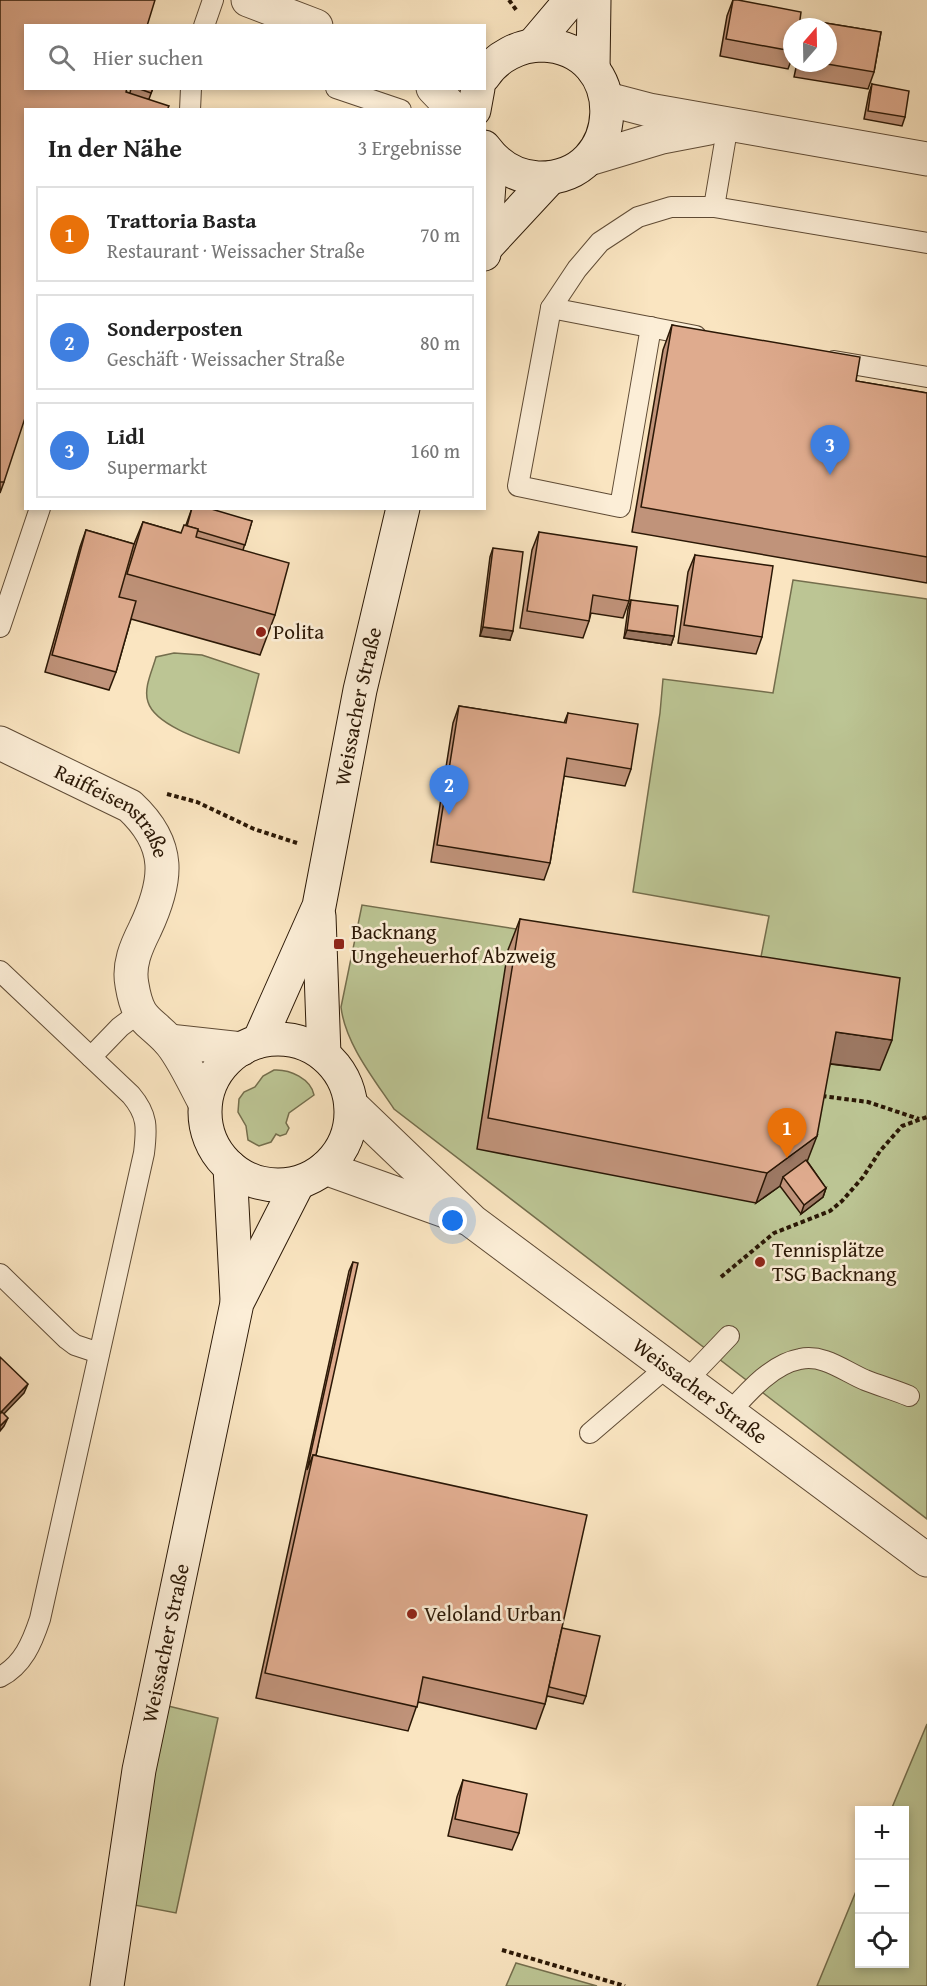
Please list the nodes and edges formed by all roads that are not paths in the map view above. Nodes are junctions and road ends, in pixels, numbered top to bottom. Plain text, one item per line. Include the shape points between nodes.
1 (213, 0) edge
2 (248, 0) edge
3 (571, 0) edge
4 (594, 0) edge
5 (205, 24) edge
6 (311, 24) edge
7 (533, 45) junction
8 (490, 64) edge
9 (593, 69) junction
10 (191, 90) edge
11 (342, 90) edge
12 (435, 90) edge
13 (478, 90) edge
14 (607, 99) junction
15 (190, 108) edge
16 (395, 108) edge
17 (452, 108) edge
18 (474, 108) edge
19 (728, 124) junction
20 (488, 152) edge
21 (589, 159) junction
22 (927, 159) edge
23 (550, 178) junction
24 (714, 207) junction
25 (927, 243) edge
26 (486, 250) edge
27 (551, 308) junction
28 (651, 327) junction
29 (714, 339) edge
30 (812, 357) edge
31 (927, 377) edge
32 (39, 510) edge
33 (403, 510) edge
34 (0, 627) edge
35 (0, 742) edge
36 (319, 906) junction
37 (0, 971) edge
38 (140, 1012) junction
39 (169, 1041) junction
40 (250, 1045) junction
41 (324, 1055) junction
42 (91, 1057) junction
43 (205, 1103) junction
44 (351, 1105) junction
45 (230, 1167) junction
46 (311, 1175) junction
47 (472, 1221) junction
48 (0, 1274) edge
49 (237, 1303) junction
50 (729, 1336) dead end
51 (99, 1353) junction
52 (677, 1373) junction
53 (909, 1396) dead end
54 (730, 1412) junction
55 (591, 1433) dead end
56 (927, 1560) edge
57 (0, 1677) edge
58 (107, 1986) edge

1 - 5 lane
2 - 6 street
3 - 7 street
4 - 9 street
7 - 8 street
7 - 9 street via 566,50
9 - 14 street
10 - 15 lane
11 - 16 lane
12 - 17 street
13 - 18 street
14 - 19 street
14 - 21 street via 608,120
19 - 21 street via 662,137
19 - 22 street
19 - 24 lane
20 - 23 street via 508,170 529,178
20 - 26 street
21 - 23 street
23 - 26 street
24 - 25 lane
24 - 27 lane via 671,207 638,217 600,242
27 - 28 lane
27 - 28 lane via 518,486 620,507
28 - 29 lane
30 - 31 lane
32 - 34 lane
33 - 36 street, Weissacher Straße via 360,690
35 - 38 street, Raiffeisenstraße via 130,806 147,822 164,869 161,890 130,965
36 - 40 street, Weissacher Straße
36 - 41 street, Weissacher Straße
37 - 42 lane
38 - 39 street, Raiffeisenstraße
38 - 42 lane
39 - 40 street
39 - 43 street, Raiffeisenstraße
40 - 41 street, Weissacher Straße via 279,1039 298,1042
40 - 43 street, Weissacher Straße via 226,1061 214,1076
41 - 44 street, Weissacher Straße via 342,1078
42 - 51 lane via 140,1106 147,1126
43 - 45 street, Weissacher Straße via 212,1142
44 - 46 street, Weissacher Straße via 344,1145
44 - 47 street, Weissacher Straße
45 - 46 street, Weissacher Straße via 262,1184 280,1185
45 - 49 street, Weissacher Straße
46 - 47 street, Weissacher Straße
46 - 49 street, Weissacher Straße
47 - 52 street, Weissacher Straße
48 - 51 lane via 67,1340
49 - 58 street, Weissacher Straße via 139,1770
50 - 52 lane
51 - 57 lane via 40,1619 21,1659
52 - 54 street, Weissacher Straße
52 - 55 lane
53 - 54 lane via 831,1362 801,1358 782,1366
54 - 56 street, Weissacher Straße

